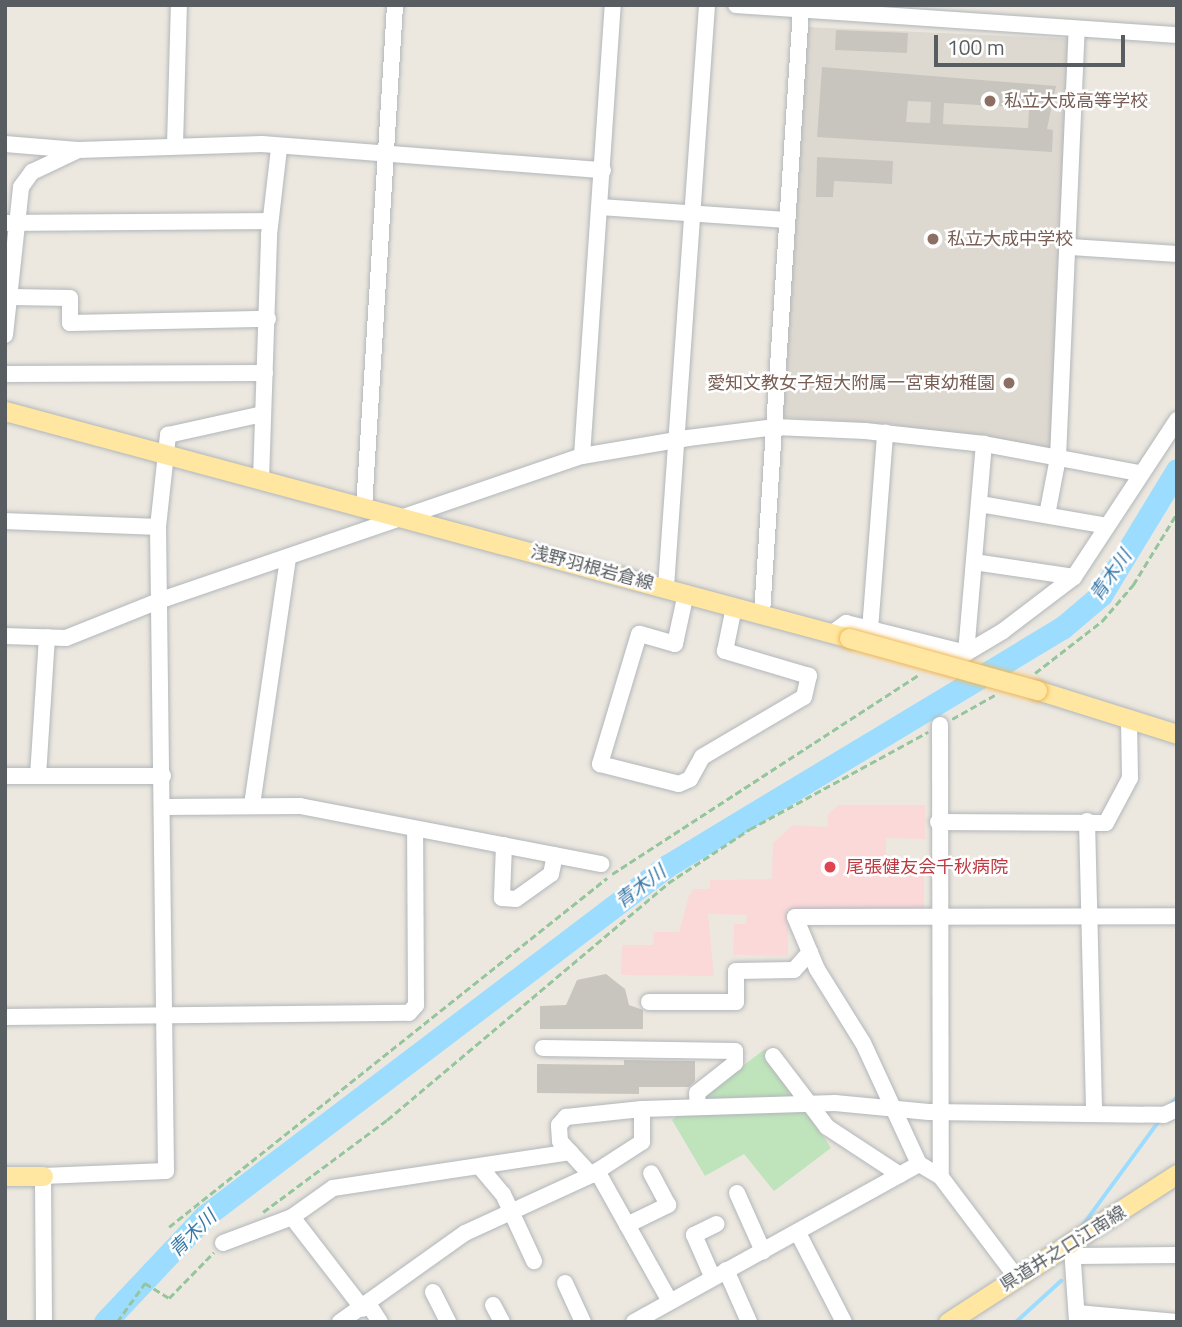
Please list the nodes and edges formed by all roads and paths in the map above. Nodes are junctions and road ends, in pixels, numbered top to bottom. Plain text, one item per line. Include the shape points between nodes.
1 (180, 5) edge
2 (395, 5) edge
3 (613, 5) edge
4 (707, 5) edge
5 (736, 5) edge
6 (801, 9) junction
7 (941, 12) edge
8 (1077, 29) junction
9 (1177, 35) edge
10 (5, 144) edge
11 (175, 145) junction
12 (279, 148) junction
13 (78, 150) junction
14 (388, 155) junction
15 (603, 170) junction
16 (601, 207) junction
17 (694, 211) junction
18 (786, 220) junction
19 (270, 221) junction
20 (11, 224) edge
21 (1070, 247) junction
22 (1177, 254) edge
23 (11, 298) junction
24 (268, 319) junction
25 (5, 335) edge
26 (265, 373) junction
27 (5, 374) edge
28 (5, 411) edge
29 (263, 414) junction
30 (1177, 420) edge
31 (775, 428) junction
32 (885, 433) junction
33 (679, 439) junction
34 (984, 444) junction
35 (164, 453) junction
36 (582, 456) junction
37 (1058, 458) junction
38 (1139, 473) junction
39 (261, 480) junction
40 (980, 505) junction
41 (364, 508) junction
42 (1177, 513) edge
43 (1047, 515) junction
44 (402, 518) junction
45 (5, 522) edge
46 (1107, 526) junction
47 (158, 527) junction
48 (288, 558) junction
49 (975, 562) junction
50 (1074, 577) junction
51 (666, 587) junction
52 (687, 593) junction
53 (160, 600) junction
54 (734, 607) junction
55 (762, 614) junction
56 (870, 631) junction
57 (5, 636) edge
58 (840, 636) junction
59 (47, 637) junction
60 (966, 653) junction
61 (936, 662) junction
62 (1031, 684) junction
63 (1003, 691) dead end
64 (1129, 718) junction
65 (940, 725) junction
66 (1177, 734) edge
67 (5, 776) edge
68 (37, 776) junction
69 (163, 776) junction
70 (252, 804) junction
71 (163, 807) junction
72 (1087, 821) junction
73 (938, 822) junction
74 (415, 829) junction
75 (504, 845) junction
76 (555, 855) junction
77 (601, 864) dead end
78 (939, 915) junction
79 (1088, 916) junction
80 (1177, 916) edge
81 (810, 952) junction
82 (649, 1002) dead end
83 (166, 1014) junction
84 (5, 1017) edge
85 (543, 1048) dead end
86 (774, 1056) dead end
87 (810, 1105) junction
88 (698, 1107) junction
89 (642, 1109) junction
90 (1177, 1109) edge
91 (890, 1111) junction
92 (943, 1112) junction
93 (1094, 1114) junction
94 (570, 1153) junction
95 (919, 1164) junction
96 (480, 1167) junction
97 (594, 1173) junction
98 (651, 1173) dead end
99 (1177, 1174) edge
100 (900, 1175) junction
101 (5, 1176) edge
102 (43, 1176) junction
103 (941, 1177) junction
104 (737, 1193) dead end
105 (512, 1212) junction
106 (259, 1214) dead end
107 (292, 1217) junction
108 (717, 1224) dead end
109 (627, 1225) junction
110 (169, 1227) dead end
111 (798, 1233) junction
112 (223, 1243) joint
113 (763, 1251) junction
114 (1074, 1251) junction
115 (1177, 1255) edge
116 (534, 1261) dead end
117 (719, 1273) junction
118 (1017, 1278) junction
119 (565, 1283) dead end
120 (433, 1292) dead end
121 (669, 1300) junction
122 (493, 1305) dead end
123 (366, 1307) junction
124 (1077, 1317) edge
125 (650, 1318) edge
126 (44, 1322) edge
127 (117, 1322) edge
128 (340, 1322) edge
129 (380, 1322) edge
130 (447, 1322) edge
131 (502, 1322) edge
132 (583, 1322) edge
133 (634, 1322) edge
134 (749, 1322) edge
135 (844, 1322) edge
136 (948, 1322) edge
137 (1177, 1322) edge

1 - 11 street
2 - 14 street
3 - 15 street
4 - 17 street
5 - 6 street
6 - 7 street
6 - 18 street
7 - 8 street
8 - 9 street
8 - 21 street
10 - 13 street
11 - 12 street
11 - 13 street
12 - 14 street
12 - 19 street
13 - 20 street via 32,172 21,187
14 - 15 street
14 - 41 street
15 - 16 street
16 - 17 street
16 - 36 street
17 - 18 street
17 - 33 street
18 - 31 street
19 - 20 street
19 - 24 street
20 - 23 street
21 - 22 street
21 - 37 street
23 - 24 street via 70,298 70,323
23 - 25 street
24 - 26 street
26 - 27 street
26 - 29 street
28 - 35 main road, 浅野羽根岩倉線
29 - 35 street via 168,435
29 - 39 street
30 - 38 street
31 - 32 street
31 - 33 street
31 - 55 street
32 - 34 street
32 - 56 street
33 - 36 street
33 - 51 street
34 - 37 street
34 - 40 street
35 - 39 main road, 浅野羽根岩倉線
35 - 47 street
36 - 44 street
37 - 38 street
37 - 43 street
38 - 46 street
39 - 41 main road, 浅野羽根岩倉線
40 - 43 street
40 - 49 street
41 - 44 main road, 浅野羽根岩倉線
42 - 62 path via 1133,585 1102,621
43 - 46 street
44 - 48 street
44 - 51 main road, 浅野羽根岩倉線
45 - 47 street
46 - 50 street
47 - 53 street
48 - 53 street
48 - 70 street
49 - 50 street
49 - 60 street
50 - 60 street via 1046,602
51 - 52 main road, 浅野羽根岩倉線
52 - 54 main road, 浅野羽根岩倉線
52 - 54 street via 675,644 639,634 600,764 679,784 690,779 702,757 804,697 809,676 725,651
53 - 59 street via 66,638
53 - 69 street
54 - 55 main road, 浅野羽根岩倉線
55 - 58 main road, 浅野羽根岩倉線
56 - 58 street via 846,624
56 - 60 street
57 - 59 street
58 - 61 main road, 浅野羽根岩倉線, bridge
59 - 68 street
61 - 62 main road, 浅野羽根岩倉線, bridge
61 - 110 path via 869,711 647,846
62 - 64 main road, 浅野羽根岩倉線
63 - 65 path
64 - 66 main road, 浅野羽根岩倉線
64 - 72 street via 1130,778 1106,823
65 - 73 street
65 - 106 path via 750,829 668,883 387,1120
67 - 68 street
68 - 69 street
69 - 71 street
70 - 71 street
70 - 74 street via 300,806
71 - 83 street
72 - 73 street
72 - 79 street
73 - 78 street
74 - 75 street
74 - 83 street via 416,1005 409,1013
75 - 76 street
75 - 76 street via 502,898 516,899 551,874
76 - 77 street
78 - 79 street
78 - 81 street via 795,916
78 - 92 street
79 - 80 street
79 - 93 street
81 - 82 street via 794,970 736,971 736,1002
81 - 91 street via 863,1042
83 - 84 street
83 - 102 street via 166,1171
85 - 88 street via 735,1051 735,1063 697,1093
86 - 87 street
87 - 88 street
87 - 91 street
87 - 100 street via 851,1147
88 - 89 street
89 - 94 street via 566,1117 559,1125 560,1141
89 - 97 street via 642,1142
90 - 93 street via 1164,1115
91 - 92 street
91 - 95 street
92 - 93 street
92 - 103 street
94 - 96 street
94 - 97 street
95 - 100 street
95 - 103 street
96 - 105 street
96 - 107 street via 333,1188
97 - 105 street
97 - 109 street
98 - 109 street via 668,1205
99 - 114 main road, 県道井之口江南線
100 - 111 street
101 - 102 main road
102 - 126 street
103 - 118 street
104 - 113 street
105 - 116 street
105 - 123 street via 465,1234
107 - 112 street
107 - 123 street
108 - 117 street via 694,1235
109 - 121 street
111 - 113 street
111 - 135 street
112 - 127 path via 169,1298 145,1283
113 - 117 street
114 - 115 street
114 - 118 main road, 県道井之口江南線
114 - 124 street
117 - 121 street
117 - 134 street
118 - 136 main road, 県道井之口江南線
119 - 132 street
120 - 130 street
121 - 125 street
122 - 131 street
123 - 128 street
123 - 129 street
124 - 137 street
125 - 133 street

